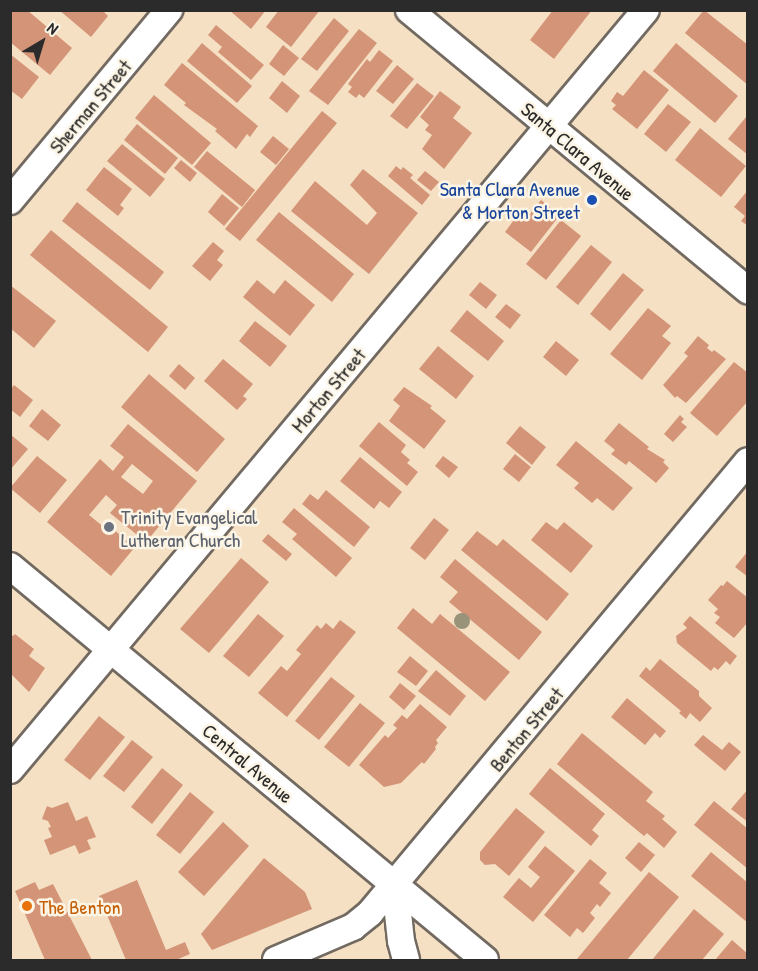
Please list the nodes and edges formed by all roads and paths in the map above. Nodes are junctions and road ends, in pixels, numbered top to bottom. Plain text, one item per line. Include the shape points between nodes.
1 (169, 10) edge
2 (409, 10) edge
3 (646, 10) edge
4 (548, 127) junction
5 (10, 201) edge
6 (747, 290) edge
7 (747, 461) edge
8 (10, 566) edge
9 (112, 650) junction
10 (10, 770) edge
11 (395, 885) junction
12 (276, 960) edge
13 (406, 960) edge
14 (485, 960) edge

1 - 5 street, Sherman Street
2 - 4 street, Santa Clara Avenue
3 - 4 street, Morton Street
4 - 6 street, Santa Clara Avenue
4 - 9 street, Morton Street
7 - 11 street, Benton Street
8 - 9 street, Central Avenue
9 - 10 street, Morton Street
9 - 11 street, Central Avenue
11 - 12 street, Benton Street via 352,927
11 - 13 street
11 - 14 street, Central Avenue

